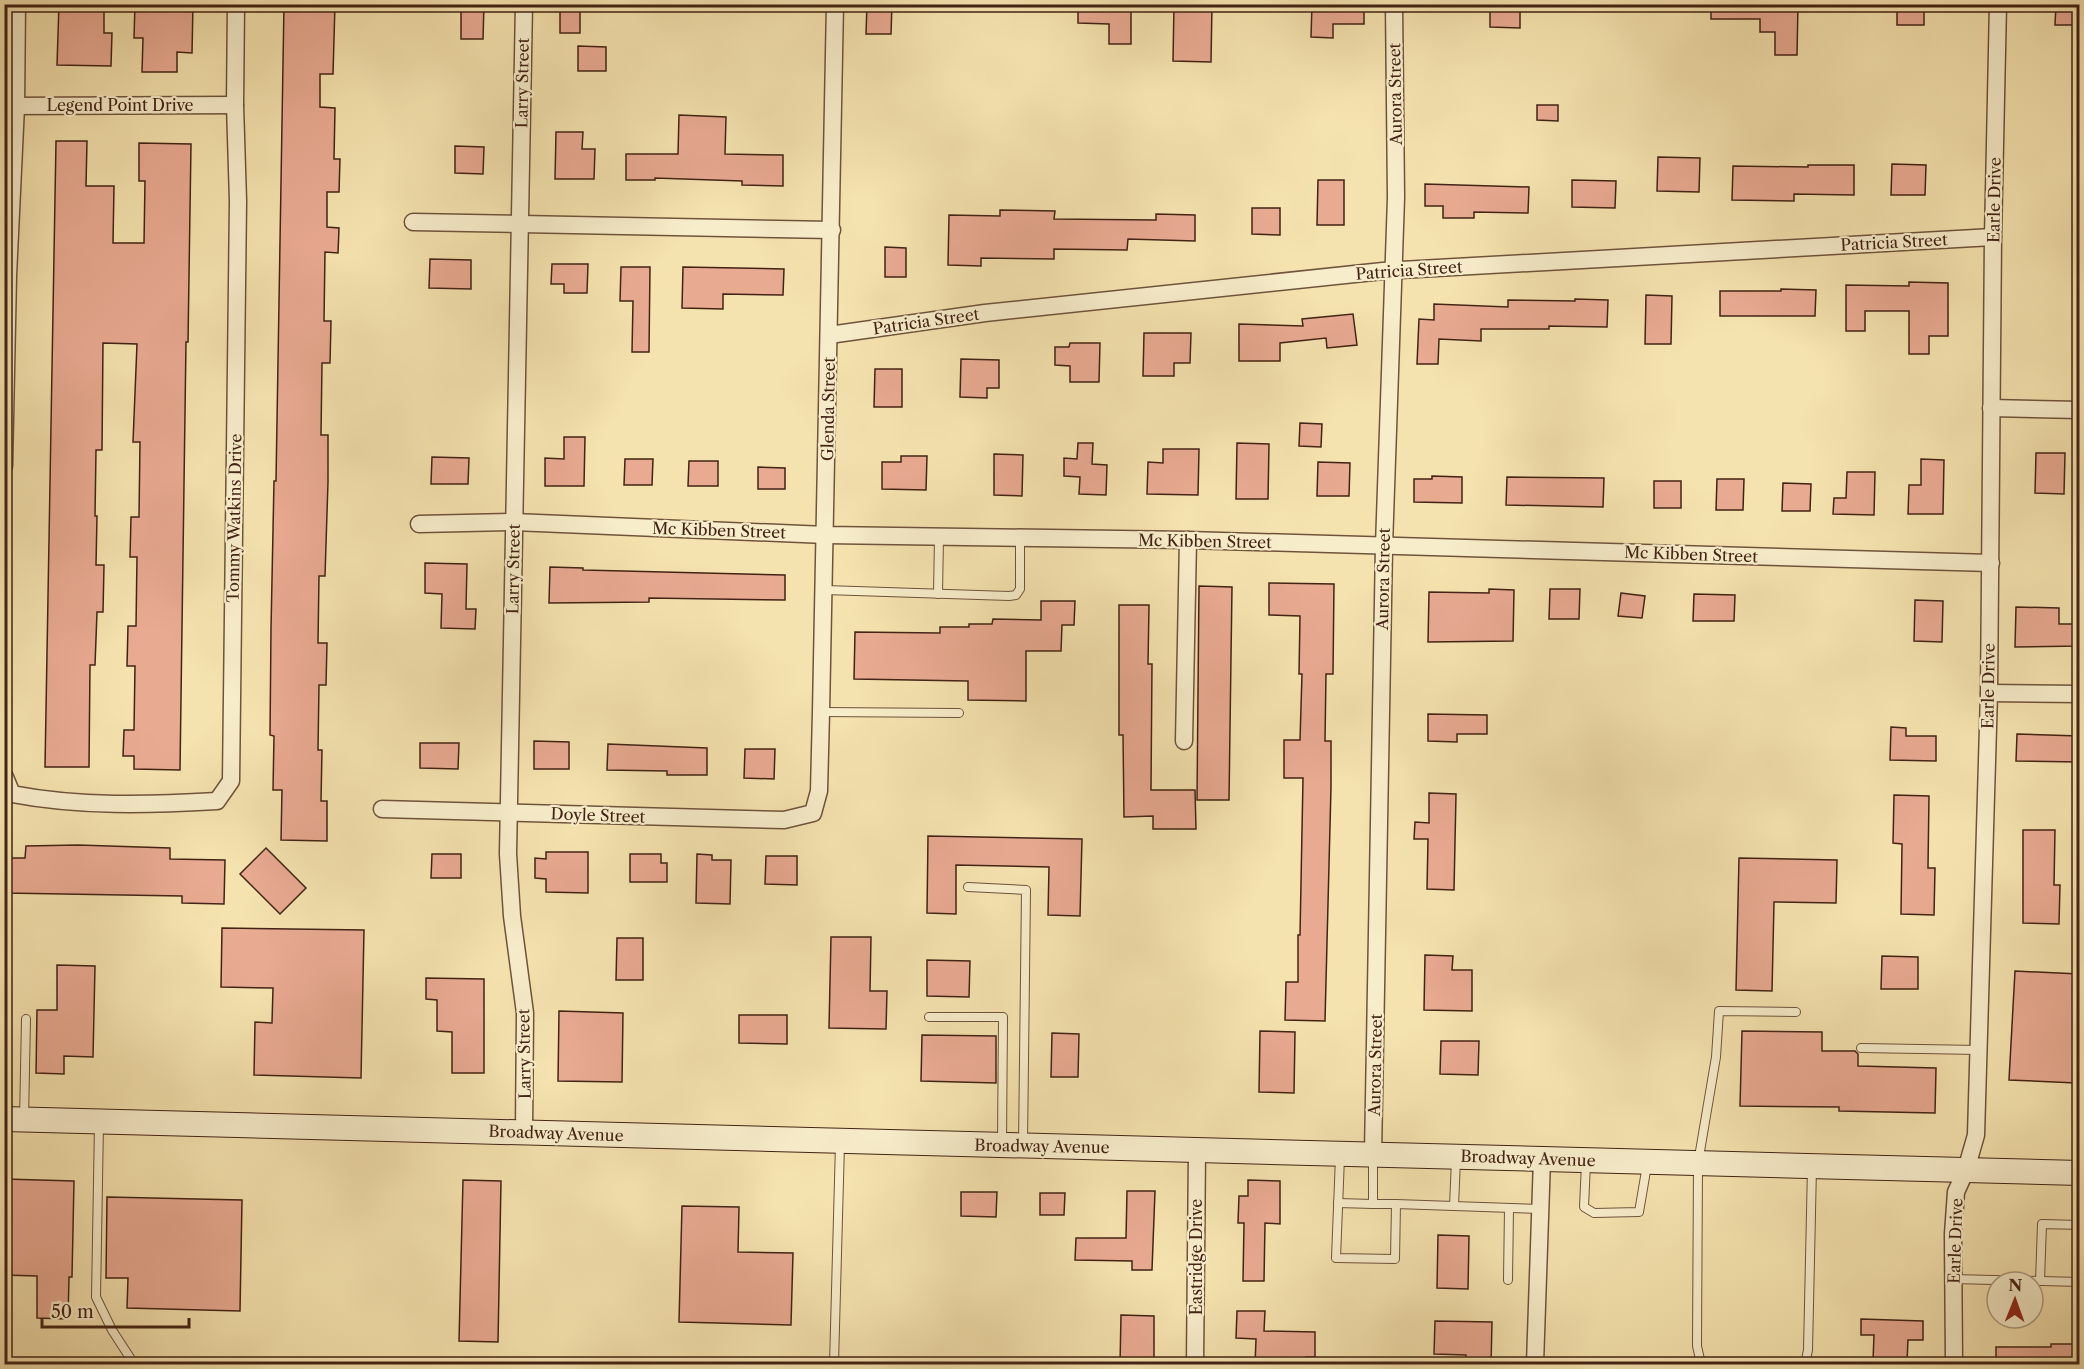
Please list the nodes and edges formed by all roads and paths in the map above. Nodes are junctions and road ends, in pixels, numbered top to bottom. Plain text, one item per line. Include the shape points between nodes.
1 (17, 4) edge
2 (236, 4) edge
3 (524, 4) edge
4 (836, 4) edge
5 (1394, 4) edge
6 (1998, 4) edge
7 (235, 105) junction
8 (10, 106) edge
9 (413, 222) dead end
10 (519, 224) junction
11 (832, 230) junction
12 (1993, 237) junction
13 (1392, 271) junction
14 (828, 335) junction
15 (1991, 408) junction
16 (2079, 410) edge
17 (4, 466) edge
18 (514, 522) junction
19 (419, 524) dead end
20 (826, 535) junction
21 (939, 537) junction
22 (1020, 538) junction
23 (1188, 540) junction
24 (1384, 546) junction
25 (1991, 563) junction
26 (825, 590) junction
27 (938, 594) junction
28 (1989, 693) junction
29 (2079, 694) edge
30 (821, 712) junction
31 (959, 713) dead end
32 (1184, 741) dead end
33 (4, 775) edge
34 (382, 808) dead end
35 (509, 812) junction
36 (813, 813) joint
37 (968, 887) dead end
38 (1796, 1012) dead end
39 (929, 1017) dead end
40 (26, 1019) dead end
41 (1861, 1047) dead end
42 (1979, 1050) junction
43 (14, 1119) edge
44 (99, 1120) junction
45 (524, 1132) junction
46 (840, 1140) junction
47 (1012, 1145) junction
48 (1197, 1150) junction
49 (1340, 1154) junction
50 (1373, 1154) junction
51 (1456, 1156) junction
52 (1542, 1159) junction
53 (1586, 1160) junction
54 (1648, 1162) junction
55 (1698, 1163) junction
56 (1812, 1166) junction
57 (1966, 1170) junction
58 (2079, 1173) edge
59 (1338, 1203) junction
60 (1373, 1204) junction
61 (1396, 1204) junction
62 (1454, 1206) junction
63 (1509, 1208) junction
64 (1540, 1209) junction
65 (2079, 1225) edge
66 (2040, 1270) edge
67 (1953, 1279) junction
68 (1508, 1280) dead end
69 (1985, 1280) edge
70 (2045, 1281) edge
71 (2079, 1282) edge
72 (134, 1365) edge
73 (834, 1365) edge
74 (1195, 1365) edge
75 (1535, 1365) edge
76 (1701, 1365) edge
77 (1805, 1365) edge
78 (1954, 1365) edge

1 - 8 street
2 - 7 street, Tommy Watkins Drive
3 - 10 street, Larry Street
4 - 11 street, Glenda Street
5 - 13 street, Aurora Street via 1396,198
6 - 12 street, Earle Drive
7 - 8 street, Legend Point Drive
7 - 33 street, Tommy Watkins Drive via 238,201 231,781 217,801 147,805 46,800 12,794
8 - 17 street
9 - 10 street
10 - 11 street
10 - 18 street, Larry Street
11 - 14 street, Glenda Street
12 - 13 street, Patricia Street
12 - 15 street, Earle Drive
13 - 14 street, Patricia Street via 985,313
13 - 24 street, Aurora Street
14 - 20 street, Glenda Street
15 - 16 street
15 - 25 street, Earle Drive
18 - 19 street, Mc Kibben Street
18 - 20 street, Mc Kibben Street
18 - 35 street, Larry Street
20 - 21 street, Mc Kibben Street
20 - 26 street, Glenda Street
21 - 22 street, Mc Kibben Street
21 - 27 lane
22 - 23 street, Mc Kibben Street
22 - 27 lane via 1020,589 1016,595
23 - 24 street, Mc Kibben Street
23 - 32 street
24 - 25 street, Mc Kibben Street
24 - 50 street, Aurora Street
25 - 28 street, Earle Drive
26 - 27 lane
26 - 30 street, Glenda Street
28 - 29 street
28 - 42 street, Earle Drive
30 - 31 lane
30 - 36 street, Glenda Street via 819,791
34 - 35 street, Doyle Street
35 - 36 street, Doyle Street via 784,820
35 - 45 street, Larry Street via 512,916 525,1013
37 - 47 lane via 1026,890
38 - 55 lane via 1719,1011 1716,1057
39 - 47 lane via 1004,1017
40 - 43 lane
41 - 42 lane
42 - 57 street, Earle Drive via 1976,1135
43 - 44 main road, Broadway Avenue
44 - 45 main road, Broadway Avenue
44 - 72 lane via 96,1297
45 - 46 main road, Broadway Avenue
46 - 47 main road, Broadway Avenue
46 - 73 lane
47 - 48 main road, Broadway Avenue
48 - 49 main road, Broadway Avenue
48 - 74 street, Eastridge Drive
49 - 50 main road, Broadway Avenue
49 - 59 lane
50 - 51 main road, Broadway Avenue
50 - 60 lane
51 - 52 main road, Broadway Avenue
51 - 62 lane
52 - 53 main road, Broadway Avenue
52 - 64 street
53 - 54 main road, Broadway Avenue
53 - 54 lane via 1584,1207 1593,1213 1639,1212
54 - 55 main road, Broadway Avenue
55 - 56 main road, Broadway Avenue
55 - 76 lane via 1696,1347
56 - 57 main road, Broadway Avenue
56 - 77 lane
57 - 58 main road, Broadway Avenue
57 - 67 street, Earle Drive via 1956,1192
59 - 60 lane
59 - 61 lane via 1336,1258 1395,1259
60 - 61 lane
61 - 62 lane
62 - 63 lane
63 - 64 lane
63 - 68 lane
64 - 75 street
65 - 66 lane via 2042,1224
67 - 69 lane
67 - 78 street, Earle Drive
70 - 71 lane

